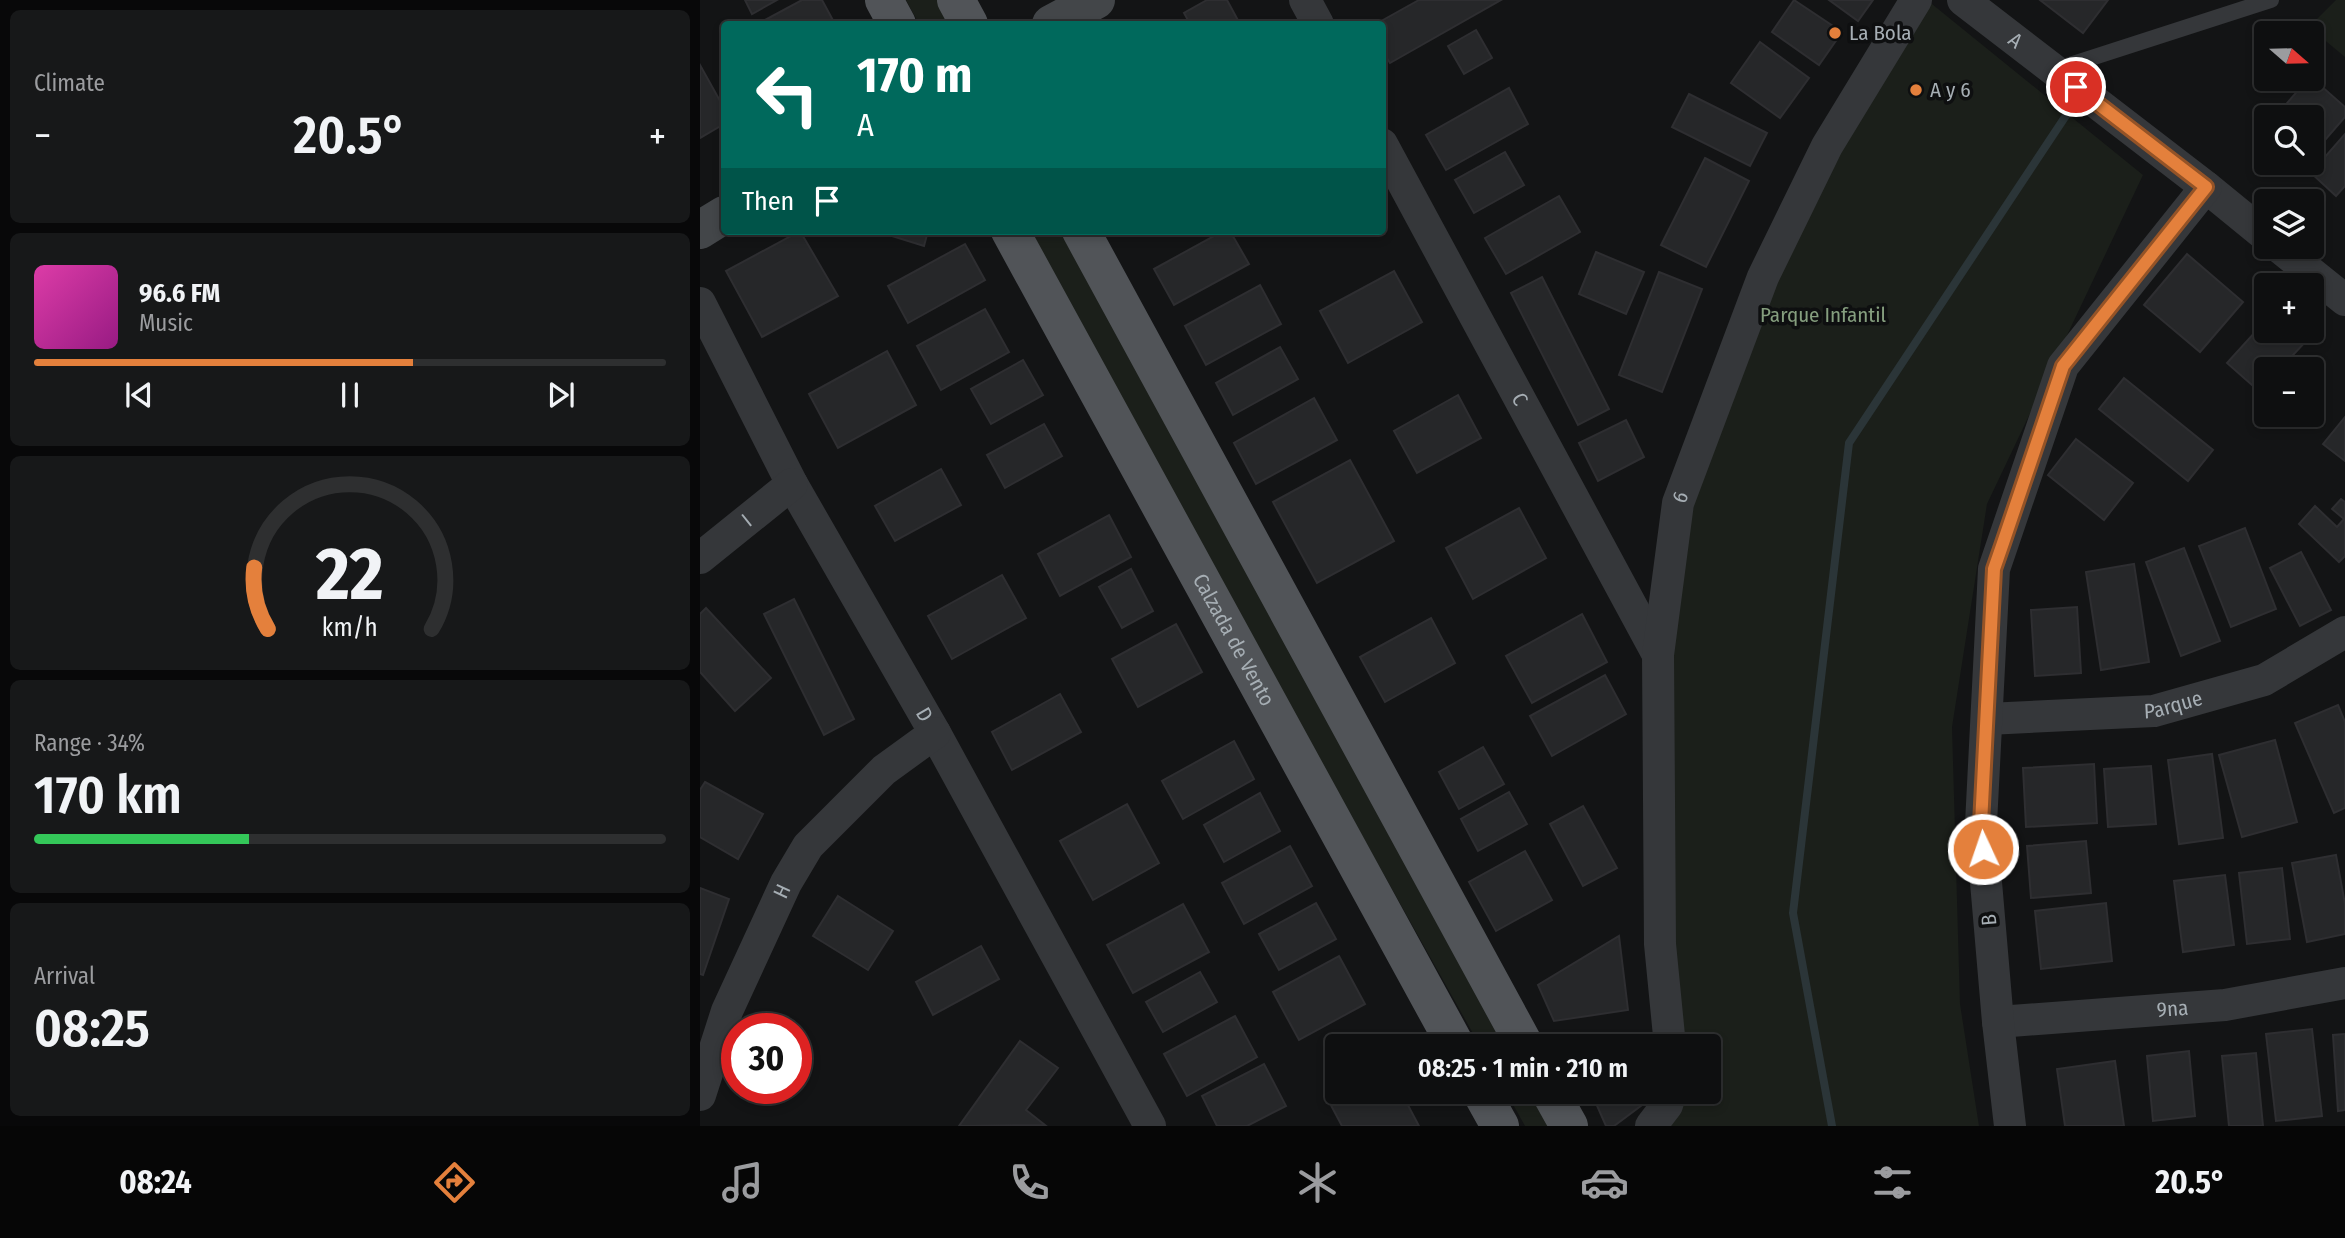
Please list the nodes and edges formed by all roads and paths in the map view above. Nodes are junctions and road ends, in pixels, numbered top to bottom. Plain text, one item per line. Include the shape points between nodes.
1 (884, 0) edge
2 (956, 0) edge
3 (1096, 0) edge
4 (1305, 0) edge
5 (1916, 0) edge
6 (1963, 0) edge
7 (2271, 0) edge
8 (895, 21) edge
9 (967, 21) edge
10 (1057, 21) edge
11 (1316, 21) edge
12 (2054, 70) junction
13 (1386, 151) edge
14 (2206, 187) junction
15 (721, 217) edge
16 (2254, 226) edge
17 (700, 230) edge
18 (1012, 235) edge
19 (1083, 235) edge
20 (2294, 259) edge
21 (2345, 300) edge
22 (700, 303) edge
23 (792, 484) junction
24 (700, 558) edge
25 (2345, 632) edge
26 (1658, 655) junction
27 (1987, 719) junction
28 (935, 733) junction
29 (2345, 983) edge
30 (1998, 1022) junction
31 (1449, 1034) edge
32 (1518, 1034) edge
33 (1669, 1034) edge
34 (700, 1095) edge
35 (1488, 1104) edge
36 (1557, 1104) edge
37 (1667, 1104) edge
38 (1150, 1126) edge
39 (1500, 1126) edge
40 (1569, 1126) edge
41 (1651, 1126) edge
42 (2010, 1126) edge

1 - 8 main road
2 - 9 main road
3 - 10 street
4 - 11 street
5 - 26 street, 6 via 1827,146 1763,277 1678,503
6 - 12 street, A
7 - 12 lane
12 - 14 street, A
13 - 26 street, C
14 - 16 street, A
14 - 27 street, B via 2063,366 1994,569
15 - 17 street
18 - 31 main road, Calzada de Vento
19 - 32 main road
20 - 21 street
22 - 23 street, D
23 - 24 street, I
23 - 28 street, D
25 - 27 street, Parque via 2264,680 2154,711
26 - 33 street, 6 via 1660,944
27 - 30 street, B via 1981,824
28 - 34 street, H via 884,770 808,846 727,1011
28 - 38 street, D
29 - 30 street, 9na via 2225,1005
30 - 42 street, B
35 - 39 main road
36 - 40 main road
37 - 41 street

